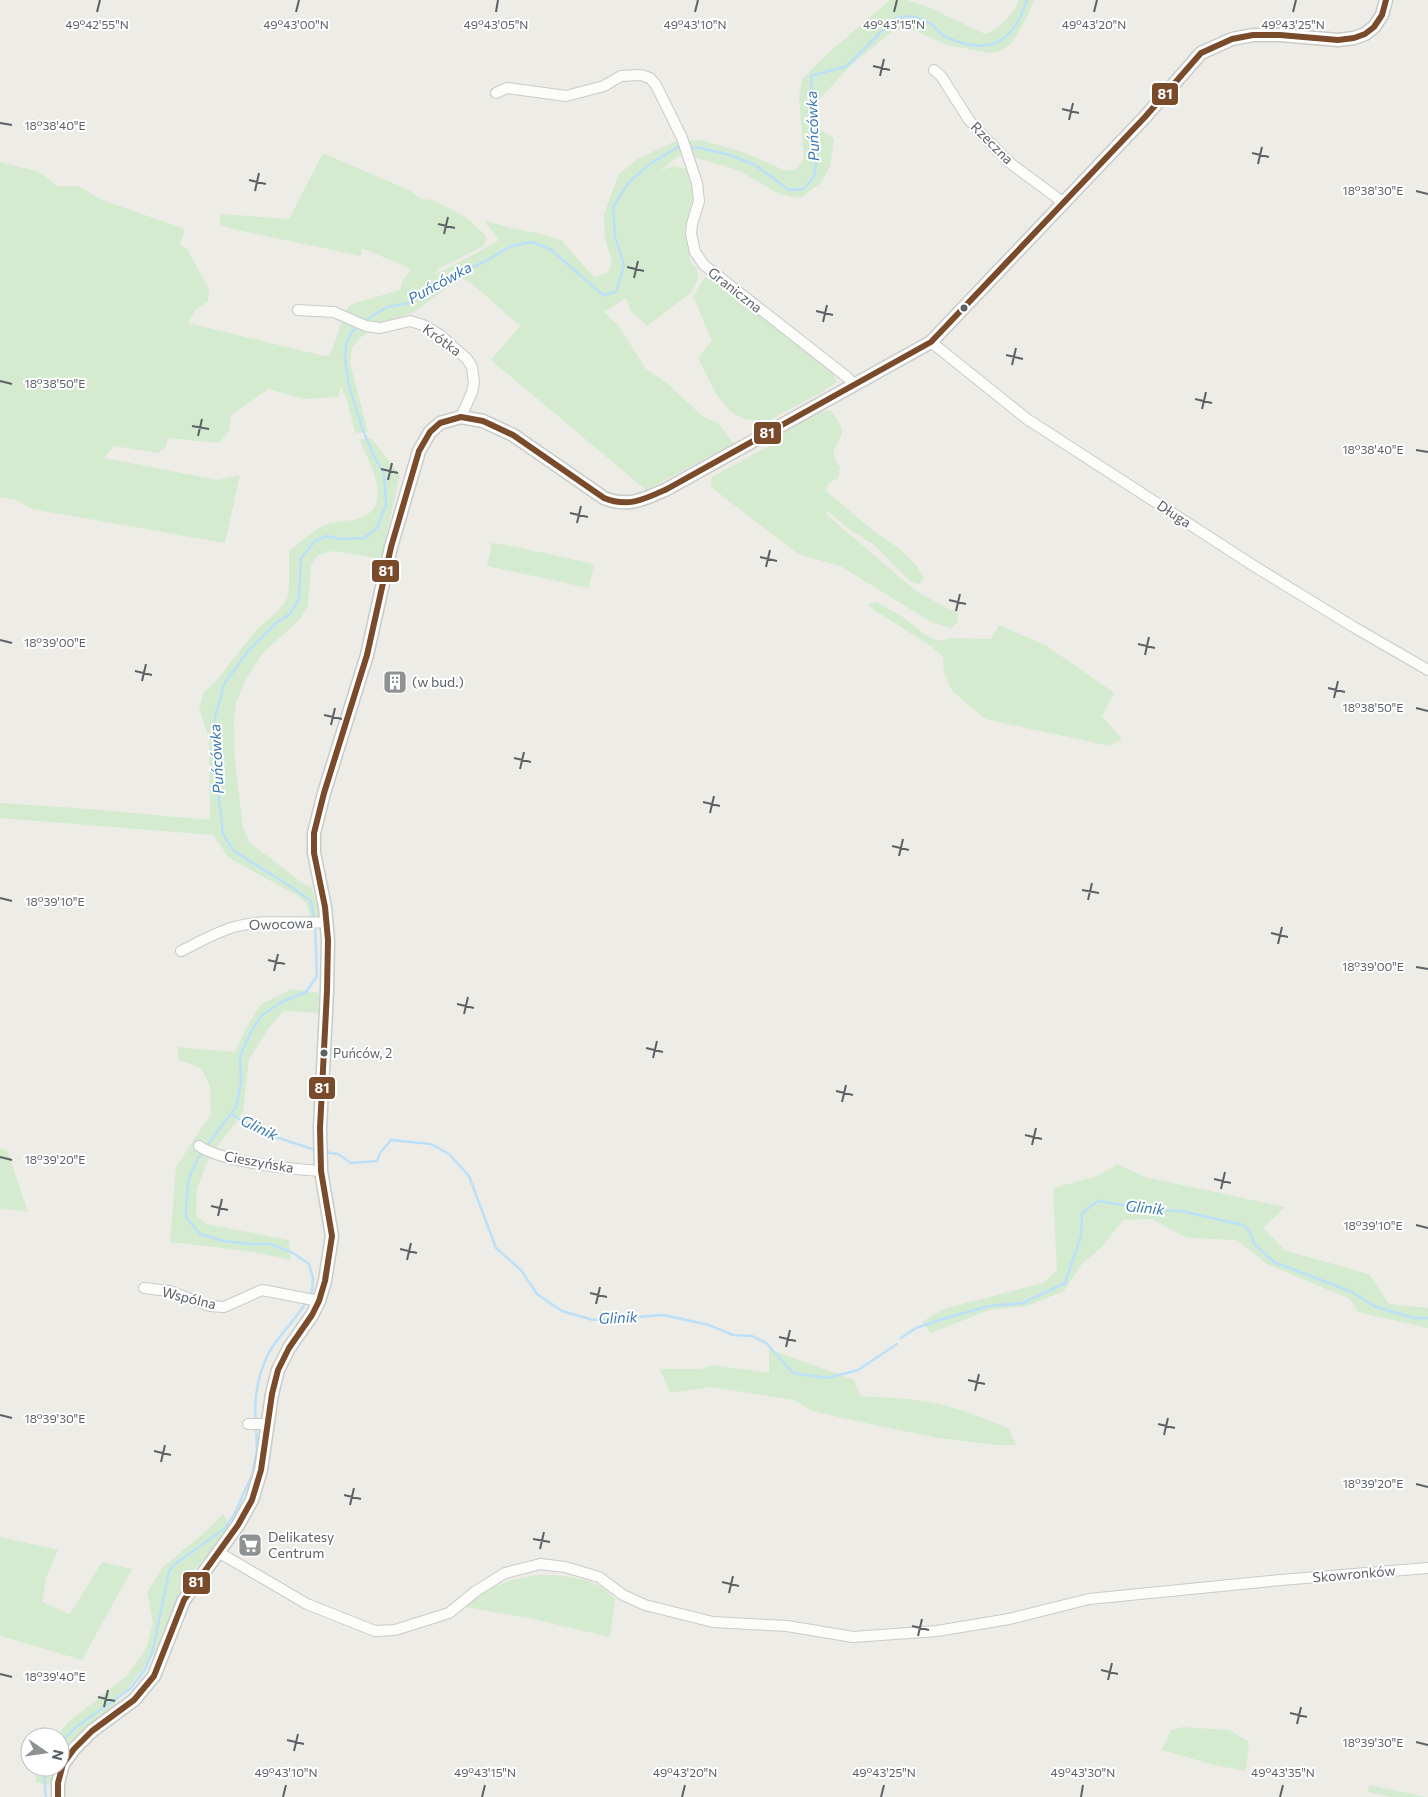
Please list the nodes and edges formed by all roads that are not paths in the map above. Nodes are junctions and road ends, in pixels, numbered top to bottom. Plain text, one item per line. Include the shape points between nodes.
1 (1386, 0) edge
2 (934, 70) dead end
3 (496, 93) dead end
4 (1064, 203) junction
5 (298, 310) dead end
6 (931, 342) junction
7 (854, 385) junction
8 (461, 417) junction
9 (1428, 670) edge
10 (324, 922) junction
11 (181, 951) dead end
12 (204, 1149) dead end
13 (321, 1171) junction
14 (144, 1288) dead end
15 (312, 1299) junction
16 (248, 1424) dead end
17 (263, 1424) junction
18 (218, 1552) junction
19 (1428, 1568) edge
20 (58, 1797) edge

1 - 4 street via 1374,27 1354,38 1253,36 1232,39 1201,53
2 - 4 street, Rzeczna via 988,142 1010,163
3 - 7 street, Graniczna via 507,88 566,96 604,86 621,76 650,78 682,138 697,183 699,195 691,240 700,261
4 - 6 street
5 - 8 street, Krótka via 334,312 366,326 380,328 410,321 440,335 472,368 472,392
6 - 7 street
6 - 9 street, Długa via 1027,419 1254,566
7 - 8 street via 667,489 629,503 604,498 492,424
8 - 10 street via 435,426 415,462 391,547 360,681 320,806 314,833 314,854
10 - 11 street, Owocowa via 266,922 236,926 212,934
10 - 13 street via 327,991
12 - 13 street, Cieszyńska via 286,1168
13 - 15 street via 332,1236 326,1281
14 - 15 street, Wspólna via 169,1291 210,1306 224,1306 262,1290
15 - 17 street via 312,1314 278,1370
16 - 17 street
17 - 18 street via 261,1470 252,1500
18 - 19 street, Skowronków via 307,1604 375,1631 395,1630 449,1613 505,1573 540,1564 565,1567 598,1577 623,1595 645,1605 713,1622 787,1626 853,1637 937,1631 1009,1619 1089,1599
18 - 20 street via 184,1600 149,1683 134,1700 92,1731 63,1764

